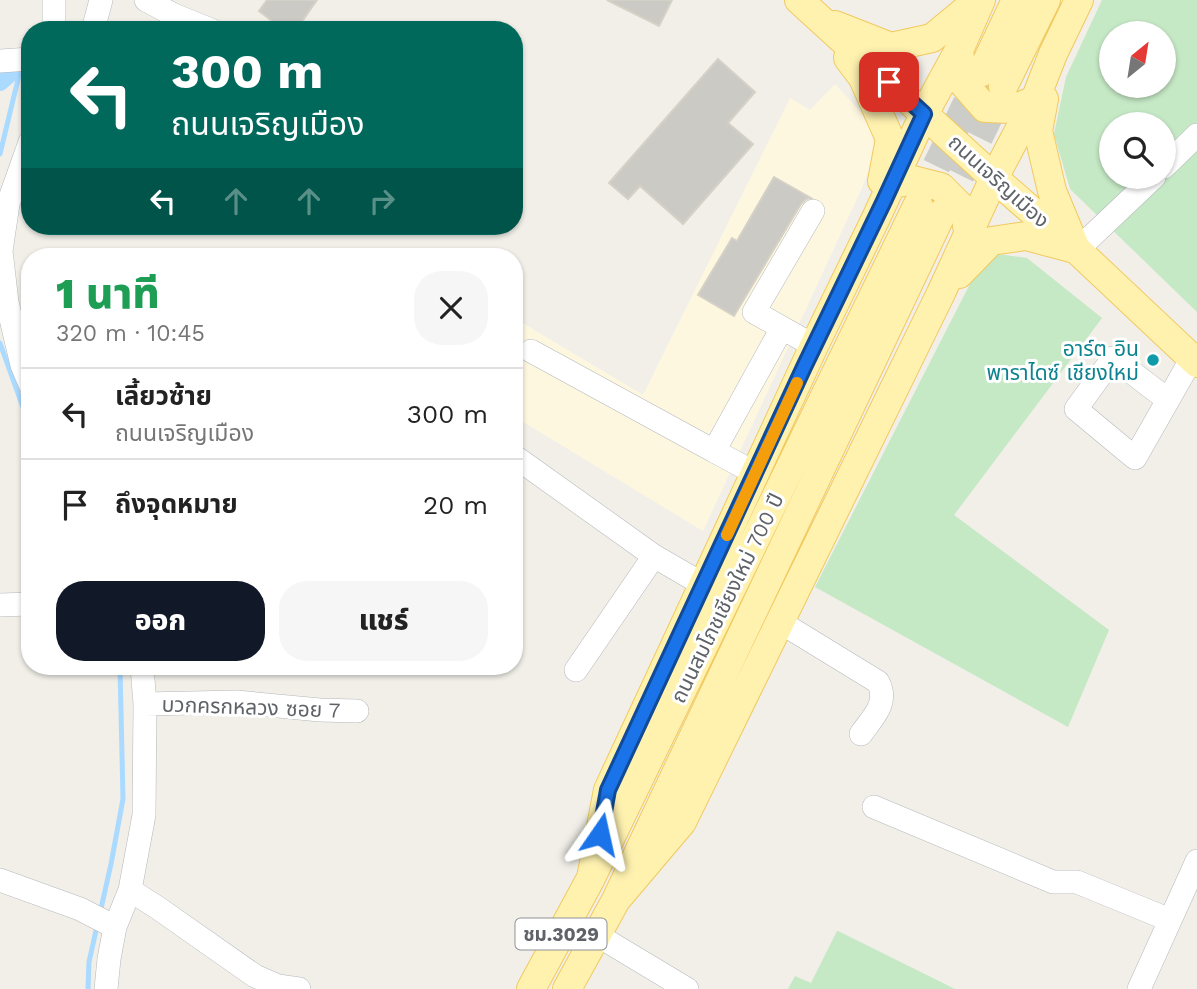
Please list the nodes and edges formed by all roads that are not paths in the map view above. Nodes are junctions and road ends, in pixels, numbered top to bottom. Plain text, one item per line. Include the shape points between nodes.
1 (54, 0) edge
2 (101, 0) edge
3 (146, 0) edge
4 (979, 0) edge
5 (1016, 0) edge
6 (1046, 0) edge
7 (1079, 0) edge
8 (809, 9) edge
9 (54, 21) edge
10 (95, 21) edge
11 (189, 21) edge
12 (959, 50) junction
13 (1053, 54) junction
14 (21, 60) edge
15 (0, 61) edge
16 (1035, 100) junction
17 (924, 114) junction
18 (1197, 135) edge
19 (1176, 155) edge
20 (21, 167) edge
21 (994, 178) junction
22 (892, 184) junction
23 (1141, 189) edge
24 (813, 211) dead end
25 (876, 218) junction
26 (967, 238) junction
27 (1077, 250) junction
28 (941, 293) junction
29 (782, 328) junction
30 (814, 346) junction
31 (531, 351) dead end
32 (21, 361) edge
33 (1194, 361) edge
34 (1168, 400) junction
35 (714, 451) junction
36 (523, 462) edge
37 (755, 473) junction
38 (654, 556) junction
39 (704, 585) junction
40 (21, 604) edge
41 (0, 605) edge
42 (780, 622) junction
43 (576, 670) dead end
44 (143, 675) edge
45 (145, 704) junction
46 (356, 711) dead end
47 (861, 734) dead end
48 (874, 807) dead end
49 (1197, 861) edge
50 (591, 878) junction
51 (0, 880) edge
52 (130, 890) junction
53 (616, 900) junction
54 (1170, 920) junction
55 (116, 927) junction
56 (597, 935) junction
57 (1144, 987) edge
58 (106, 989) edge
59 (299, 989) edge
60 (531, 989) edge
61 (567, 989) edge
62 (687, 989) edge

1 - 9 street
2 - 10 street
3 - 11 street
4 - 8 main road via 932,38 891,47
4 - 12 main road
5 - 6 main road via 992,80
7 - 13 main road
8 - 17 main road, ถนนเจริญเมือง
8 - 25 main road via 863,78 890,139
12 - 16 main road via 962,83 985,108 1013,109
12 - 17 main road
13 - 16 main road
13 - 27 main road via 1038,131 1052,191
14 - 15 street
16 - 21 main road
17 - 21 main road, ถนนเจริญเมือง
17 - 22 main road
18 - 19 street
20 - 32 street via 8,204 1,251
21 - 26 main road
21 - 27 main road, ถนนเจริญเมือง
22 - 25 main road
22 - 26 main road via 912,180 941,187 966,212
23 - 27 street
24 - 29 street via 754,312
25 - 30 main road
26 - 28 main road
27 - 28 main road via 1026,236 991,241
27 - 33 main road, ถนนเจริญเมือง
28 - 42 main road
29 - 30 street
29 - 35 street
30 - 37 main road
31 - 35 street
33 - 34 street
34 - 34 street via 1135,458 1076,409 1113,358
35 - 37 street
36 - 38 street
37 - 39 main road
38 - 39 street
38 - 43 street
39 - 50 main road via 608,790
40 - 41 street
42 - 47 street via 878,682 883,701
42 - 53 main road via 682,822
44 - 45 street
45 - 46 street, บวกครกหลวง ซอย 7 via 236,702
45 - 52 street via 144,815
48 - 54 street via 1053,882 1077,882
49 - 54 street
50 - 53 main road, ถนนสมโภชเชียงใหม่ 700 ปี / ชม.3029 via 930,209
50 - 60 main road, ถนนสมโภชเชียงใหม่ 700 ปี / ชม.3029
51 - 55 street
52 - 55 street
52 - 59 street via 255,976
53 - 56 main road, ถนนสมโภชเชียงใหม่ 700 ปี / ชม.3029
54 - 57 street
55 - 58 street
56 - 61 main road, ถนนสมโภชเชียงใหม่ 700 ปี / ชม.3029
56 - 62 street

